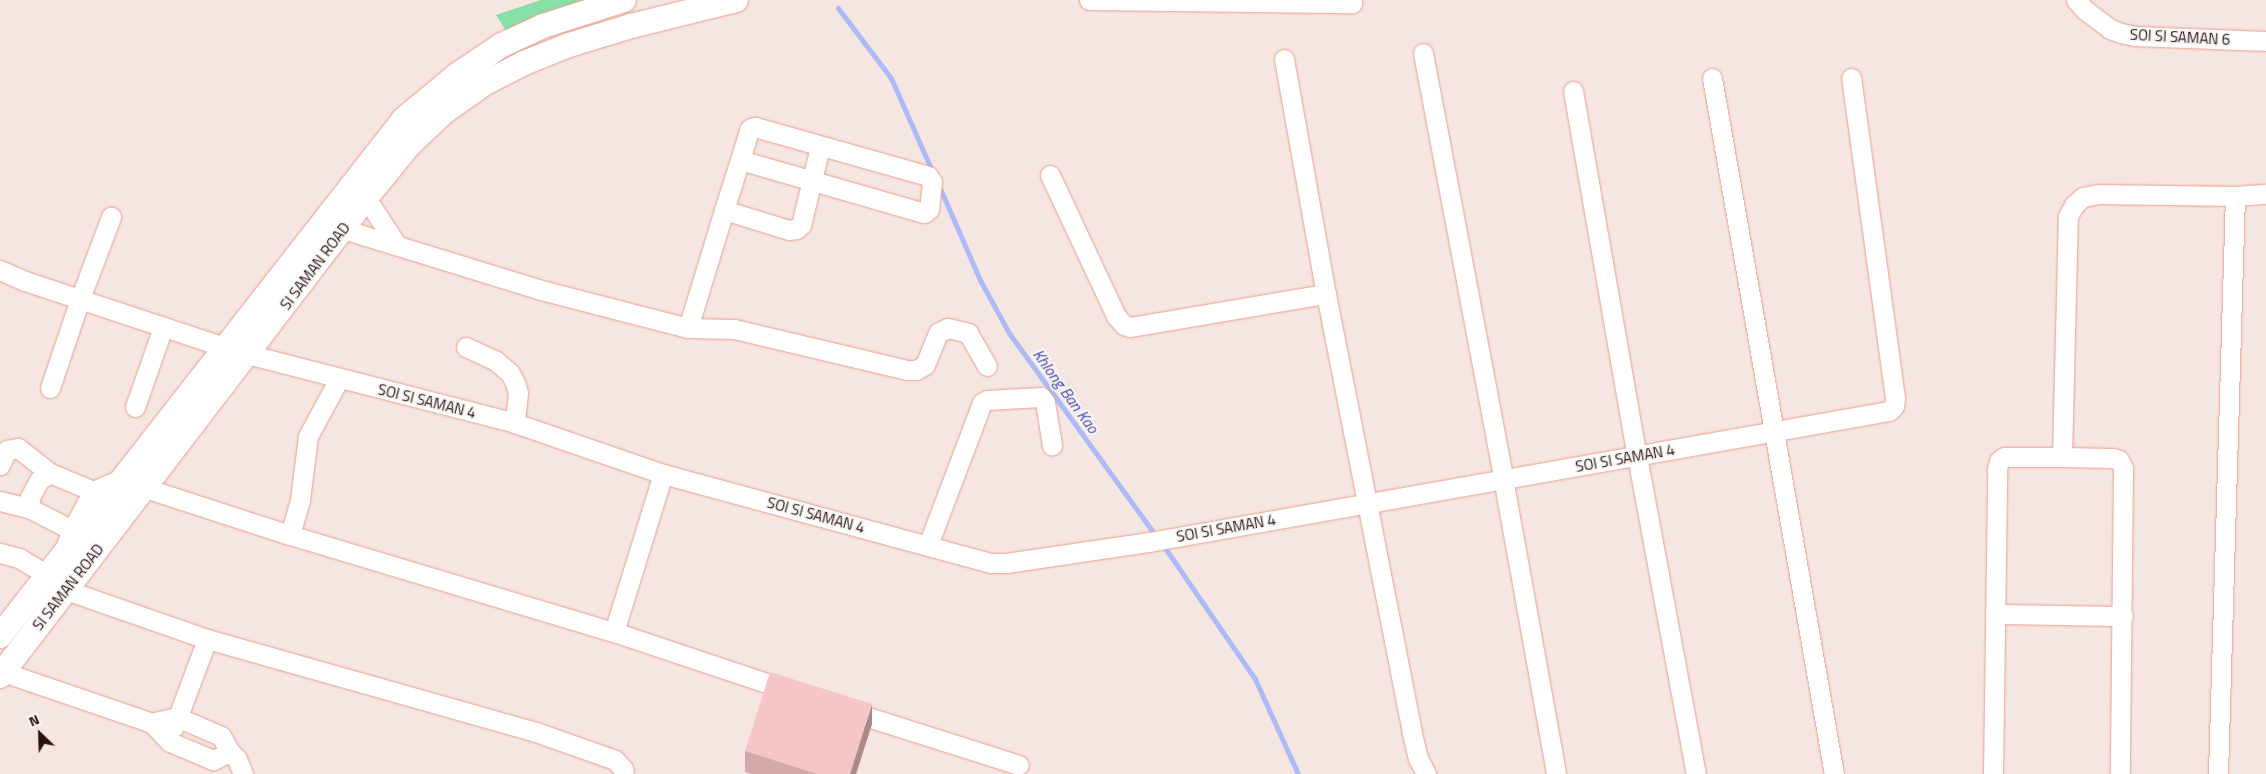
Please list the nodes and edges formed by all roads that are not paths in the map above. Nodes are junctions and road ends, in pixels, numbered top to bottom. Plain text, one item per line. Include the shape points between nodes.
1 (624, 0) edge
2 (736, 0) edge
3 (1089, 0) edge
4 (1352, 0) edge
5 (2076, 0) edge
6 (2266, 41) edge
7 (1423, 53) dead end
8 (1284, 59) dead end
9 (1712, 78) dead end
10 (1851, 78) dead end
11 (1573, 91) dead end
12 (820, 147) junction
13 (740, 160) junction
14 (1050, 175) dead end
15 (812, 180) junction
16 (2266, 194) edge
17 (2235, 196) junction
18 (366, 198) junction
19 (724, 210) junction
20 (111, 217) dead end
21 (343, 229) junction
22 (396, 244) junction
23 (12, 275) edge
24 (1326, 294) junction
25 (80, 300) junction
26 (163, 327) junction
27 (688, 328) junction
28 (224, 347) junction
29 (466, 347) dead end
30 (247, 354) junction
31 (986, 366) dead end
32 (339, 379) junction
33 (50, 388) dead end
34 (136, 407) dead end
35 (515, 422) junction
36 (1774, 432) junction
37 (1052, 445) dead end
38 (1637, 456) junction
39 (2062, 457) junction
40 (0, 465) edge
41 (50, 473) junction
42 (663, 474) junction
43 (1503, 478) junction
44 (135, 482) junction
45 (93, 491) junction
46 (0, 501) edge
47 (1368, 503) junction
48 (32, 509) junction
49 (72, 530) junction
50 (290, 535) junction
51 (928, 545) junction
52 (0, 553) edge
53 (54, 566) junction
54 (66, 590) junction
55 (1995, 614) junction
56 (2123, 616) junction
57 (614, 632) junction
58 (0, 636) edge
59 (207, 639) junction
60 (1, 674) edge
61 (805, 696) edge
62 (832, 706) edge
63 (178, 716) junction
64 (152, 723) junction
65 (170, 742) junction
66 (230, 752) junction
67 (1019, 766) dead end
68 (243, 774) edge
69 (624, 774) edge
70 (1426, 774) edge
71 (1556, 774) edge
72 (1696, 774) edge
73 (1834, 774) edge
74 (1993, 774) edge
75 (2120, 774) edge
76 (2218, 774) edge

1 - 28 main road, SI SAMAN ROAD via 543,26 502,45 430,96 388,136
2 - 18 main road, SI SAMAN ROAD via 569,45 485,83 444,112 409,145
3 - 4 street via 1352,3
5 - 6 street, SOI SI SAMAN 6 via 2110,29 2121,33
7 - 43 street
8 - 24 street
9 - 36 street
10 - 36 street, SOI SI SAMAN 4 via 1894,406 1882,414
11 - 38 street
12 - 13 street via 750,128
12 - 15 street
12 - 15 street via 928,176 932,182 929,209 924,213
13 - 15 street
13 - 19 street
14 - 24 street via 1116,316 1124,325
15 - 19 street via 801,225 796,229 789,230
16 - 17 street
17 - 39 street via 2098,194 2083,197 2074,205 2068,216
17 - 76 street
18 - 21 main road, SI SAMAN ROAD
18 - 22 street
19 - 27 street
20 - 25 street
21 - 22 street
21 - 30 main road, SI SAMAN ROAD
22 - 27 street via 541,290
23 - 25 street
24 - 47 street
25 - 26 street
25 - 33 street
26 - 28 street
26 - 34 street
27 - 31 street via 734,330 907,370 925,365 938,333 948,328 968,333
28 - 44 main road, SI SAMAN ROAD
29 - 35 street via 496,361 510,373 518,393
30 - 32 street, SOI SI SAMAN 4
30 - 44 main road, SI SAMAN ROAD
32 - 35 street, SOI SI SAMAN 4
32 - 50 street via 308,436 300,500
35 - 42 street, SOI SI SAMAN 4
36 - 38 street, SOI SI SAMAN 4
36 - 73 street
37 - 51 street via 1045,402 1041,397 982,403
38 - 43 street, SOI SI SAMAN 4
38 - 72 street
39 - 55 street via 2004,457 1999,461
39 - 56 street via 2114,458 2123,468
40 - 41 street via 7,450 18,448
41 - 45 street
41 - 48 street via 39,480 29,499
42 - 51 street, SOI SI SAMAN 4
42 - 57 street
43 - 47 street, SOI SI SAMAN 4
43 - 71 street
44 - 45 street
44 - 50 street
44 - 53 main road, SI SAMAN ROAD
44 - 54 main road, SI SAMAN ROAD
45 - 49 street
46 - 48 street
47 - 51 street, SOI SI SAMAN 4 via 1149,542 998,564
47 - 70 street via 1412,733
48 - 49 street
49 - 53 street
50 - 57 street
52 - 53 street
53 - 58 main road, SI SAMAN ROAD
54 - 59 street
54 - 60 main road, SI SAMAN ROAD
55 - 56 street
55 - 74 street
56 - 75 street
57 - 61 street
59 - 63 street
59 - 69 street via 536,732 614,760 623,768
60 - 64 street
62 - 67 street
63 - 64 street
63 - 65 street
63 - 66 street via 221,736
64 - 65 street
65 - 66 street via 214,760
66 - 68 street

